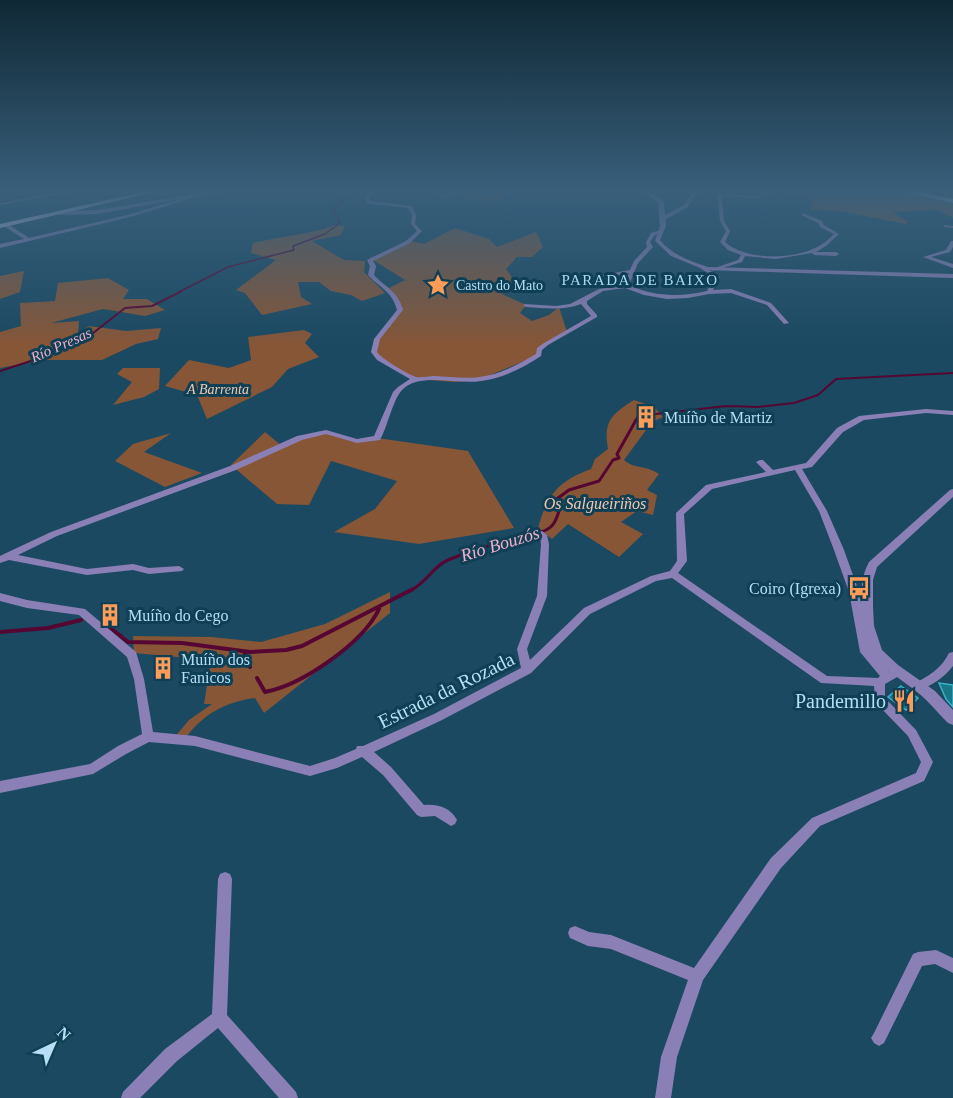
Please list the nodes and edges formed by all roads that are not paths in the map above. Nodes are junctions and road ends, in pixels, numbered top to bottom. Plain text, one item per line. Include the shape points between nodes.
1 (405, 243) edge
2 (648, 243) edge
3 (659, 243) edge
4 (724, 243) edge
5 (827, 243) edge
6 (952, 243) edge
7 (809, 253) junction
8 (744, 254) junction
9 (836, 254) dead end
10 (953, 266) edge
11 (702, 267) junction
12 (714, 270) junction
13 (633, 271) junction
14 (599, 276) dead end
15 (953, 276) edge
16 (626, 286) junction
17 (709, 292) junction
18 (584, 300) junction
19 (526, 305) dead end
20 (786, 323) dead end
21 (415, 379) junction
22 (953, 412) edge
23 (759, 462) dead end
24 (797, 467) junction
25 (771, 473) junction
26 (953, 492) edge
27 (539, 533) dead end
28 (4, 558) edge
29 (179, 569) dead end
30 (673, 574) junction
31 (0, 597) edge
32 (953, 656) edge
33 (527, 670) junction
34 (887, 677) junction
35 (917, 687) junction
36 (953, 719) edge
37 (148, 737) junction
38 (361, 750) junction
39 (0, 787) edge
40 (451, 820) dead end
41 (225, 879) dead end
42 (575, 933) dead end
43 (953, 966) edge
44 (697, 976) junction
45 (219, 1017) junction
46 (879, 1038) dead end
47 (129, 1098) edge
48 (290, 1098) edge
49 (663, 1098) edge

1 - 21 street via 370,260 371,275 389,288 400,310 377,339 374,352 378,359
2 - 13 street via 650,247
3 - 11 street via 680,260
4 - 8 street
5 - 7 street
6 - 10 street via 948,250 926,257
7 - 8 street
7 - 9 street
8 - 12 street via 740,261
11 - 12 street
11 - 17 street via 717,277
12 - 15 street
13 - 14 street
13 - 16 street
16 - 17 street via 665,297
16 - 18 street via 601,290
17 - 20 street via 731,291 769,304
18 - 19 street via 566,307
18 - 21 street via 596,316 546,344 530,361 478,380
21 - 28 street via 399,389 377,438 357,441 326,432 300,438 233,468 54,534
22 - 24 street via 862,418 840,430 809,465
23 - 25 street
24 - 25 street
24 - 34 street via 823,511 839,550 854,591 865,652
25 - 30 street via 709,488 680,513 682,561
26 - 34 street via 873,565 867,576 871,641
27 - 33 street via 545,544 542,597 522,650
28 - 29 street via 87,572 133,567 149,571
30 - 33 street, Estrada da Rozada via 654,578 587,611
30 - 34 street via 825,680
31 - 37 street via 82,612 132,655 140,679
32 - 35 street via 927,683
33 - 38 street, Estrada da Rozada via 438,717
34 - 35 street
34 - 44 street via 880,700 912,733 927,762 920,777 816,822 776,863
35 - 36 street
37 - 38 street, Estrada da Rozada via 195,741 310,771
37 - 39 street via 93,769
38 - 40 street via 392,774 421,811 436,810
41 - 45 street
42 - 44 street via 611,942
43 - 46 street via 936,957 918,958
44 - 49 street via 669,1057
45 - 47 street via 171,1055
45 - 48 street

